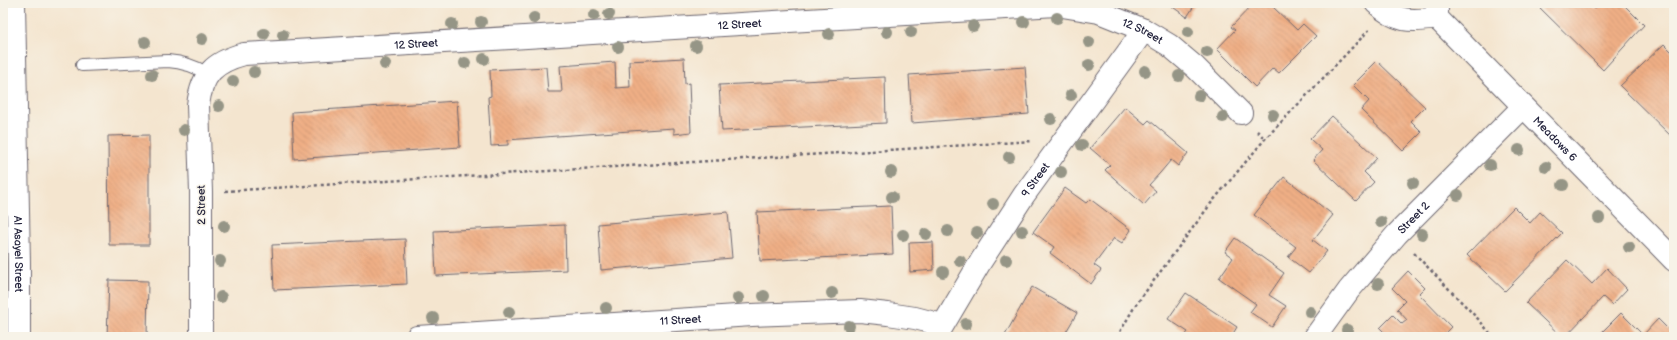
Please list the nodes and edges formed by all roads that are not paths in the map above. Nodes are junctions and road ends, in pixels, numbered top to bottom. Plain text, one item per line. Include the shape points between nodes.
1 (14, 3) edge
2 (1393, 9) edge
3 (1437, 10) edge
4 (1144, 30) junction
5 (82, 64) dead end
6 (208, 74) junction
7 (1523, 107) junction
8 (1241, 113) dead end
9 (1674, 260) edge
10 (939, 331) edge
11 (19, 337) edge
12 (202, 337) edge
13 (417, 337) edge
14 (1315, 337) edge

1 - 11 street, Al Asayel Street
2 - 3 street, Meadows 6 via 1418,21
3 - 7 street, Meadows 6
4 - 6 street, 12 Street via 1099,12 1056,5 244,54 218,64
4 - 8 street, 12 Street via 1169,45 1195,67
4 - 10 street, 9 Street via 1024,195
5 - 6 lane via 168,61 189,64
6 - 12 street, 2 Street via 198,105
7 - 9 street, Meadows 6
7 - 14 street, Street 2 via 1397,234 1349,290
10 - 13 street, 11 Street via 915,318 860,311 752,315

